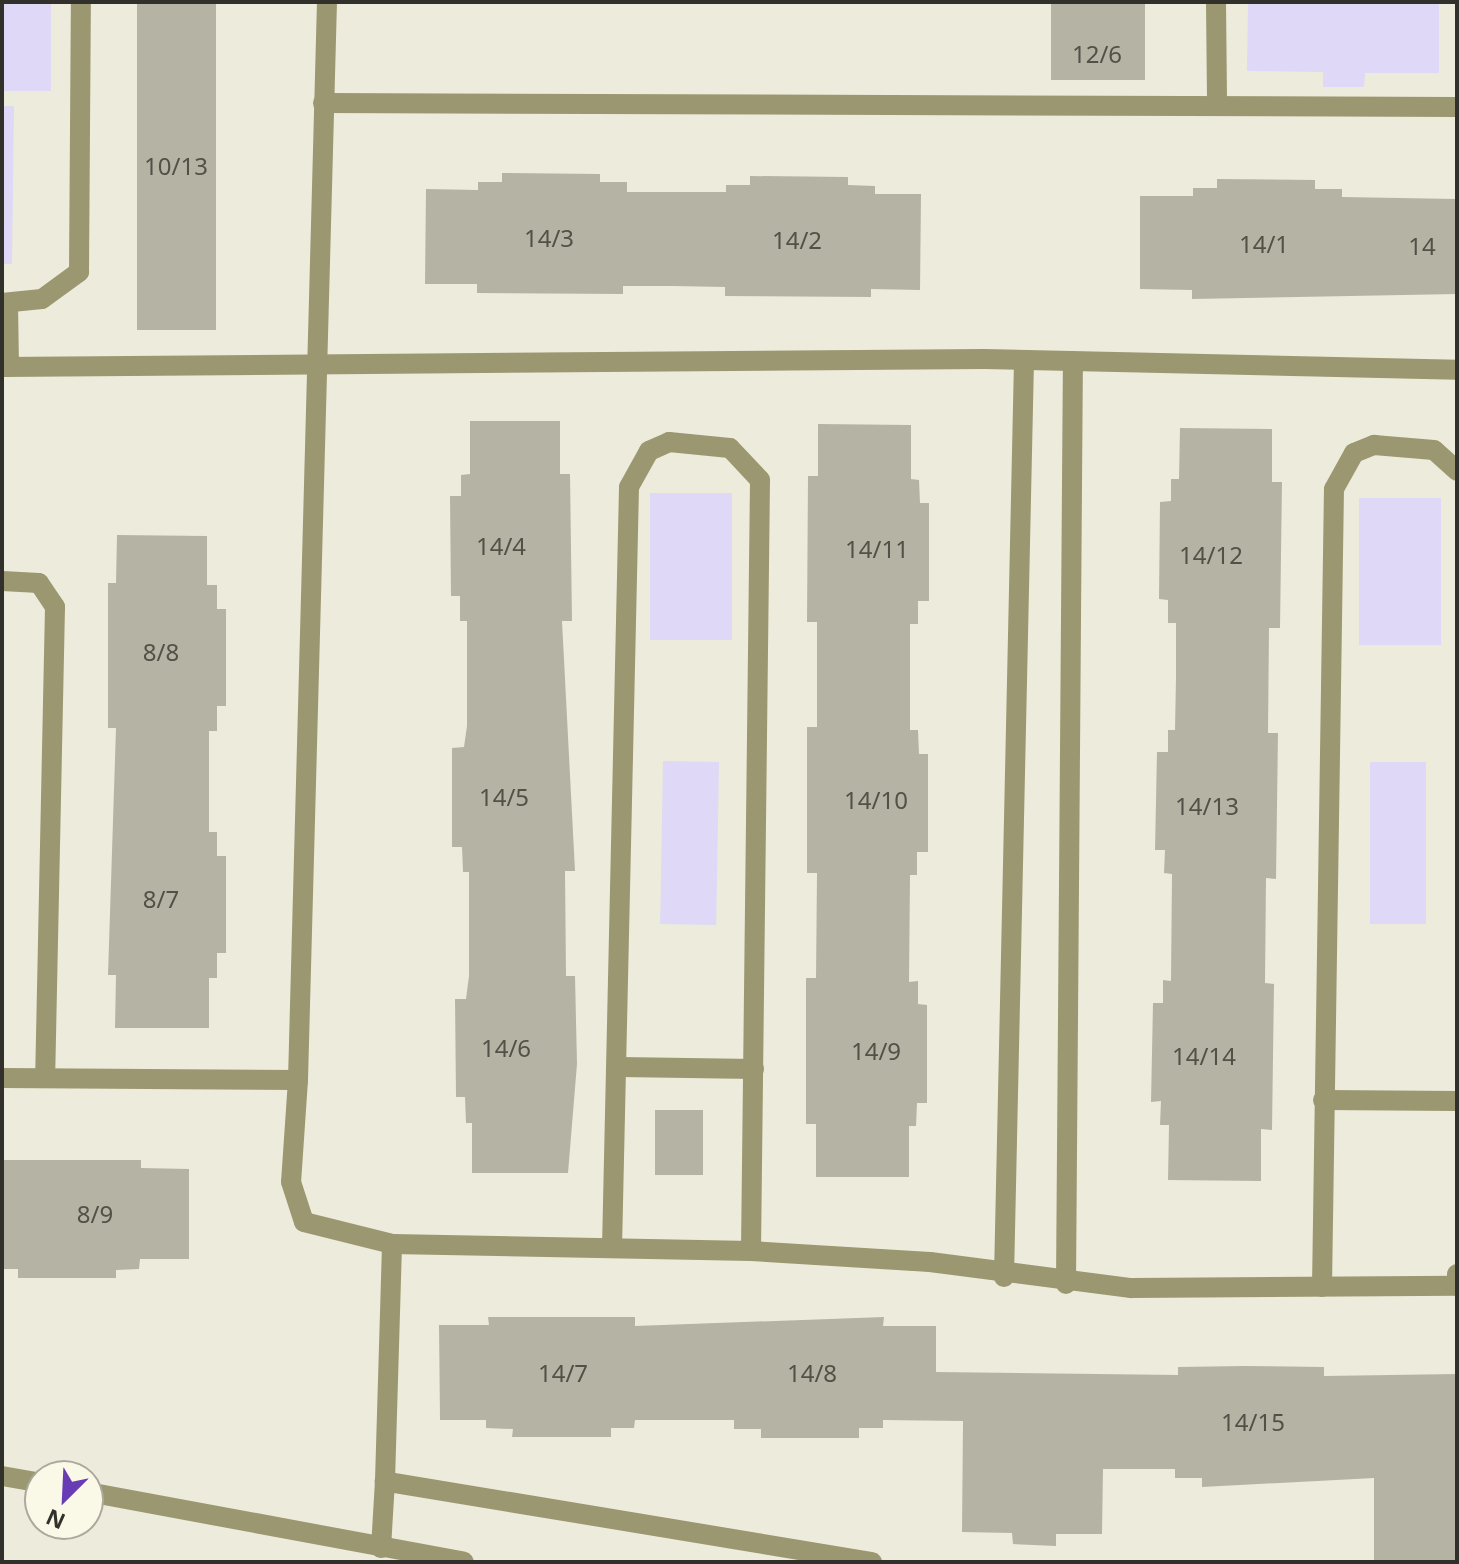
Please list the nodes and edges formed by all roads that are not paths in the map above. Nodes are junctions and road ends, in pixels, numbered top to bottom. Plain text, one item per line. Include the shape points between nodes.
1 (81, 2) edge
2 (327, 2) edge
3 (1216, 2) edge
4 (323, 103) junction
5 (1217, 106) junction
6 (1457, 107) edge
7 (5, 303) edge
8 (1024, 361) junction
9 (1073, 361) junction
10 (321, 364) junction
11 (6, 367) edge
12 (1457, 370) edge
13 (1457, 471) edge
14 (2, 581) edge
15 (620, 1067) junction
16 (754, 1069) junction
17 (2, 1078) edge
18 (45, 1078) junction
19 (298, 1080) junction
20 (1323, 1100) junction
21 (1457, 1101) edge
22 (392, 1244) junction
23 (612, 1248) junction
24 (751, 1251) junction
25 (1457, 1274) edge
26 (1004, 1277) junction
27 (1066, 1284) junction
28 (1322, 1287) junction
29 (2, 1476) edge
30 (24, 1480) edge
31 (385, 1481) junction
32 (104, 1495) edge
33 (381, 1548) junction
34 (464, 1562) edge
35 (872, 1562) edge

1 - 7 street via 79,272 42,299
2 - 4 street
3 - 5 street
4 - 5 street
4 - 10 street
5 - 6 street
7 - 11 street
8 - 9 street
8 - 10 street
8 - 26 street
9 - 12 street
9 - 27 street
10 - 11 street
10 - 19 street
13 - 20 street via 1434,450 1374,445 1354,453 1334,489
14 - 18 street via 39,583 55,607
15 - 16 street
15 - 16 street via 629,487 649,451 669,442 730,448 760,480
15 - 23 street
16 - 24 street
17 - 18 street
18 - 19 street
19 - 22 street via 291,1182 304,1222
20 - 21 street
20 - 28 street
22 - 23 street
22 - 31 street
23 - 24 street
24 - 26 street via 930,1262
25 - 28 street via 1457,1286
26 - 27 street
27 - 28 street
29 - 30 street
31 - 33 street
31 - 35 street
32 - 33 street
33 - 34 street

